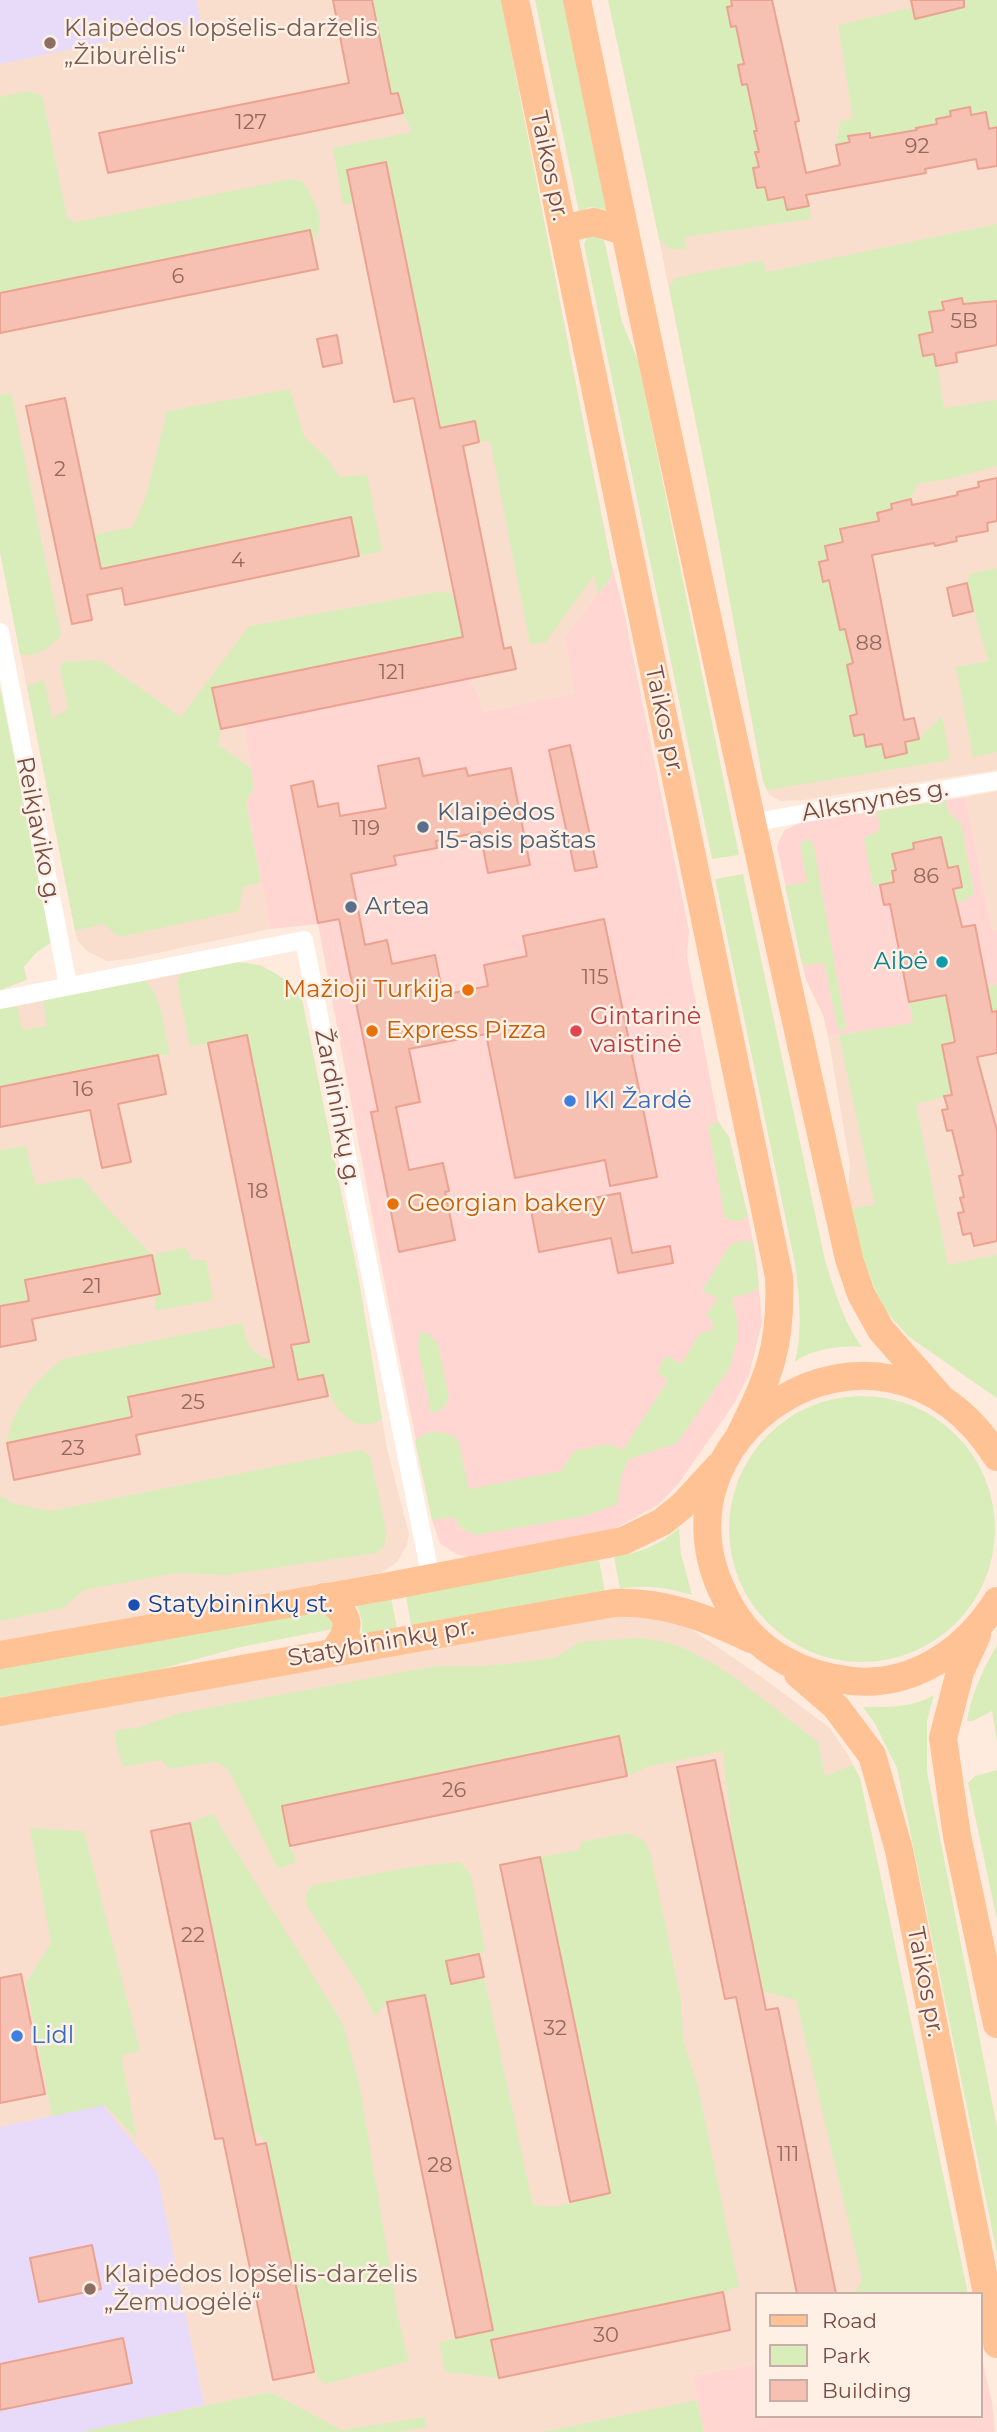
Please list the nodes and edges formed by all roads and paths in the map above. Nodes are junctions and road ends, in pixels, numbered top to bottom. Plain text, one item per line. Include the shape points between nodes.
1 (515, 0) edge
2 (577, 0) edge
3 (562, 229) junction
4 (624, 231) junction
5 (0, 632) edge
6 (997, 782) edge
7 (752, 823) junction
8 (68, 985) junction
9 (0, 1000) edge
10 (940, 1397) junction
11 (964, 1415) junction
12 (997, 1427) edge
13 (731, 1449) junction
14 (997, 1457) edge
15 (431, 1579) junction
16 (324, 1597) junction
17 (990, 1611) edge
18 (769, 1650) junction
19 (334, 1651) junction
20 (0, 1655) edge
21 (0, 1712) edge
22 (997, 2024) edge
23 (997, 2344) edge

1 - 3 main road, Taikos pr.
2 - 4 main road
3 - 4 main road via 594,222
3 - 13 main road, Taikos pr. via 779,1277 778,1341 767,1380
4 - 7 main road
5 - 8 street, Reikjaviko g.
6 - 7 street, Alksnynės g.
7 - 10 main road via 849,1259 881,1330
8 - 9 street, Žardininkų g.
8 - 15 street, Žardininkų g. via 304,940
10 - 11 main road
10 - 13 main road via 888,1378 832,1378 780,1399 757,1416
11 - 12 main road
11 - 14 main road
13 - 15 main road via 672,1514 623,1541
13 - 18 main road via 714,1487 709,1515 714,1571 734,1613
15 - 16 main road
16 - 19 main road via 338,1606 348,1625
16 - 20 main road
17 - 18 main road via 964,1643 941,1660 887,1680 830,1679
17 - 22 main road via 960,1672 943,1738 957,1836
18 - 19 main road, Statybininkų pr. via 712,1620 637,1602 587,1606
18 - 23 main road, Taikos pr. via 836,1707 872,1755 899,1850
19 - 21 main road, Statybininkų pr.

